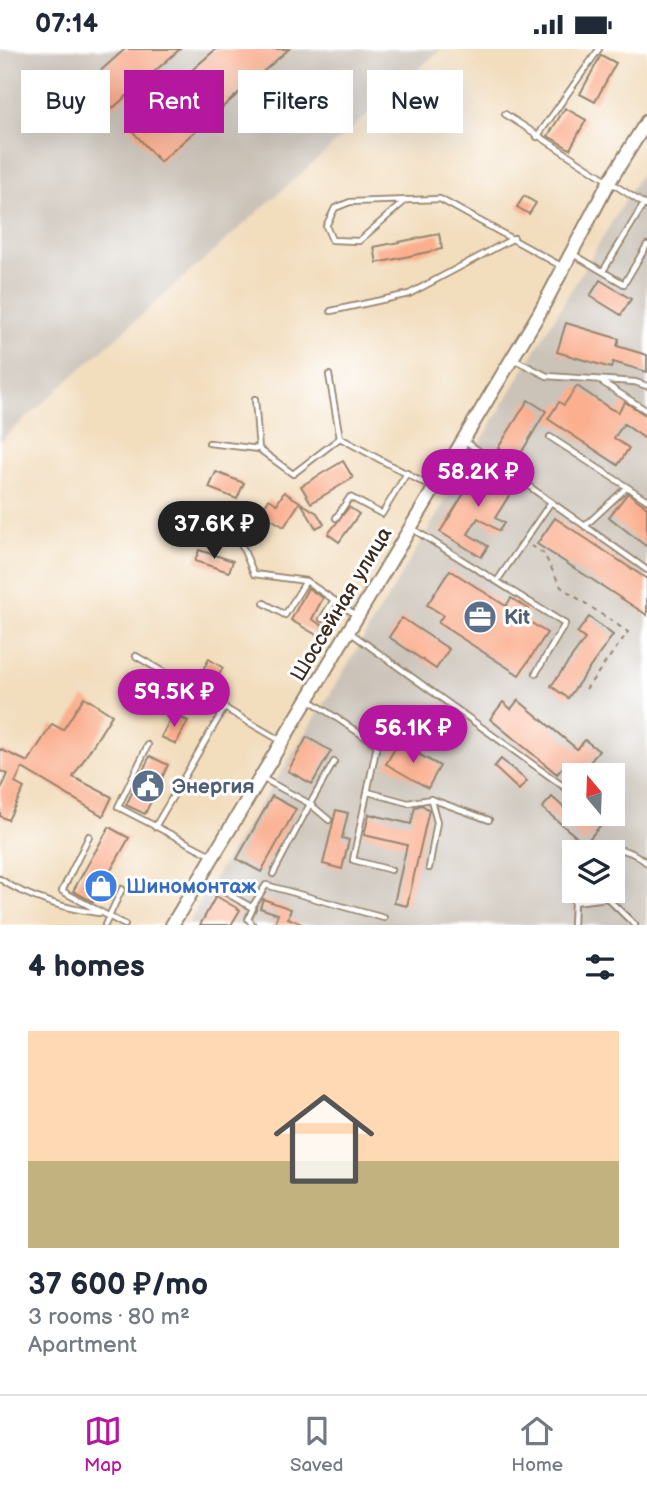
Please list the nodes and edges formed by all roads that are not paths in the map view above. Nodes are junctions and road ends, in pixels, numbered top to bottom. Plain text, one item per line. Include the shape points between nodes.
1 (598, 49) edge
2 (505, 114) dead end
3 (647, 121) edge
4 (537, 137) junction
5 (609, 182) junction
6 (406, 200) junction
7 (646, 205) edge
8 (514, 239) junction
9 (647, 245) edge
10 (573, 254) junction
11 (565, 268) junction
12 (603, 271) junction
13 (331, 311) dead end
14 (512, 359) junction
15 (329, 375) dead end
16 (598, 379) junction
17 (647, 386) edge
18 (255, 399) dead end
19 (647, 411) edge
20 (550, 437) dead end
21 (340, 438) junction
22 (461, 439) junction
23 (209, 443) dead end
24 (259, 449) junction
25 (407, 473) junction
26 (627, 487) junction
27 (434, 489) junction
28 (647, 500) edge
29 (551, 502) junction
30 (336, 518) dead end
31 (585, 526) junction
32 (410, 528) junction
33 (242, 546) dead end
34 (647, 570) edge
35 (306, 581) junction
36 (497, 581) junction
37 (334, 600) junction
38 (264, 603) dead end
39 (357, 615) junction
40 (322, 619) dead end
41 (348, 631) junction
42 (136, 656) dead end
43 (536, 673) dead end
44 (307, 698) junction
45 (225, 707) junction
46 (282, 741) junction
47 (148, 745) dead end
48 (334, 762) dead end
49 (260, 777) junction
50 (562, 785) edge
51 (368, 792) junction
52 (431, 799) junction
53 (310, 804) junction
54 (329, 820) dead end
55 (489, 820) dead end
56 (155, 827) junction
57 (89, 837) dead end
58 (625, 851) edge
59 (212, 856) junction
60 (647, 863) edge
61 (429, 868) dead end
62 (391, 870) dead end
63 (273, 874) dead end
64 (199, 878) junction
65 (0, 879) edge
66 (122, 889) dead end
67 (574, 903) edge
68 (612, 903) edge
69 (252, 907) junction
70 (106, 915) junction
71 (384, 918) dead end
72 (105, 925) edge
73 (125, 925) edge
74 (172, 925) edge
75 (253, 925) edge
76 (573, 925) edge
77 (635, 925) edge

1 - 4 lane
2 - 4 lane
3 - 5 main road, Шоссейная улица
4 - 5 lane
5 - 7 lane
5 - 10 main road, Шоссейная улица
6 - 6 lane via 350,202 335,208 326,226 332,240 359,241
6 - 8 lane via 440,199
7 - 12 lane
8 - 11 lane
8 - 13 lane via 409,294
9 - 12 lane via 624,284
10 - 11 main road, Шоссейная улица
10 - 12 lane
11 - 14 main road, Шоссейная улица
14 - 16 lane via 547,376
14 - 22 main road, Шоссейная улица
15 - 21 lane
16 - 17 lane
16 - 19 lane
18 - 24 lane
20 - 26 lane
21 - 24 lane via 293,474
21 - 25 lane
22 - 27 main road, Шоссейная улица
22 - 29 lane
23 - 24 lane
25 - 27 lane
25 - 30 lane via 382,514 350,497
26 - 28 lane
26 - 31 lane
27 - 32 main road, Шоссейная улица
29 - 31 lane
29 - 36 lane
31 - 34 lane
32 - 36 lane
32 - 39 main road, Шоссейная улица
33 - 35 lane via 254,574
35 - 37 lane
35 - 38 lane via 285,615
36 - 43 lane via 565,624
37 - 39 lane
37 - 40 lane
39 - 41 main road, Шоссейная улица
41 - 44 main road, Шоссейная улица
41 - 50 lane
42 - 45 lane
44 - 46 main road, Шоссейная улица
44 - 51 lane via 377,745
45 - 46 lane
45 - 56 lane
46 - 49 main road, Шоссейная улица
47 - 56 lane via 118,807
48 - 53 lane
49 - 53 lane
49 - 59 main road, Шоссейная улица
51 - 52 lane via 408,803
51 - 62 lane via 354,860
52 - 55 lane
52 - 61 lane via 437,822
53 - 54 lane
53 - 63 lane
56 - 59 lane
57 - 70 lane via 62,891
58 - 60 lane
59 - 64 main road, Шоссейная улица
64 - 69 lane
64 - 74 main road, Шоссейная улица
65 - 70 lane via 73,910
66 - 70 lane
67 - 76 lane
68 - 77 lane
69 - 71 lane via 266,885
69 - 75 lane via 248,919
70 - 72 lane
70 - 73 lane

